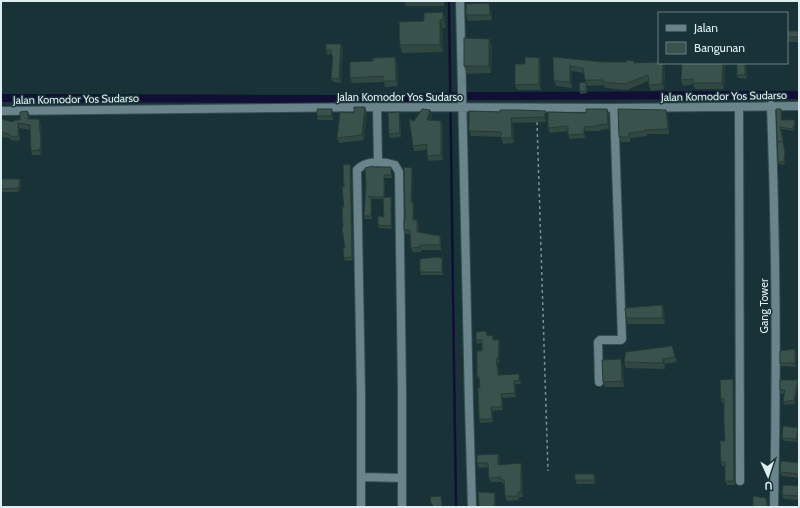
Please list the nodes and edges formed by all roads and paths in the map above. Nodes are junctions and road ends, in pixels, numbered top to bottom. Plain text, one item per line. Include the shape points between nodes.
1 (460, 1) edge
2 (771, 105) junction
3 (461, 106) junction
4 (799, 106) edge
5 (739, 107) junction
6 (377, 108) junction
7 (537, 108) junction
8 (614, 108) junction
9 (1, 111) edge
10 (378, 162) junction
11 (599, 382) dead end
12 (548, 471) dead end
13 (361, 477) junction
14 (402, 478) junction
15 (740, 481) dead end
16 (361, 507) edge
17 (402, 507) edge
18 (472, 507) edge
19 (774, 507) edge

1 - 3 street
2 - 4 street, Jalan Komodor Yos Sudarso
2 - 5 street, Jalan Komodor Yos Sudarso
2 - 19 street, Gang Tower via 776,450
3 - 6 street, Jalan Komodor Yos Sudarso
3 - 7 street, Jalan Komodor Yos Sudarso
3 - 18 street
5 - 8 street, Jalan Komodor Yos Sudarso
5 - 15 street
6 - 9 street, Jalan Komodor Yos Sudarso
6 - 10 street
7 - 8 street, Jalan Komodor Yos Sudarso
7 - 12 path
8 - 11 street via 622,339 598,342
10 - 13 street via 357,170
10 - 14 street via 395,165 399,172
13 - 14 street
13 - 16 street
14 - 17 street

